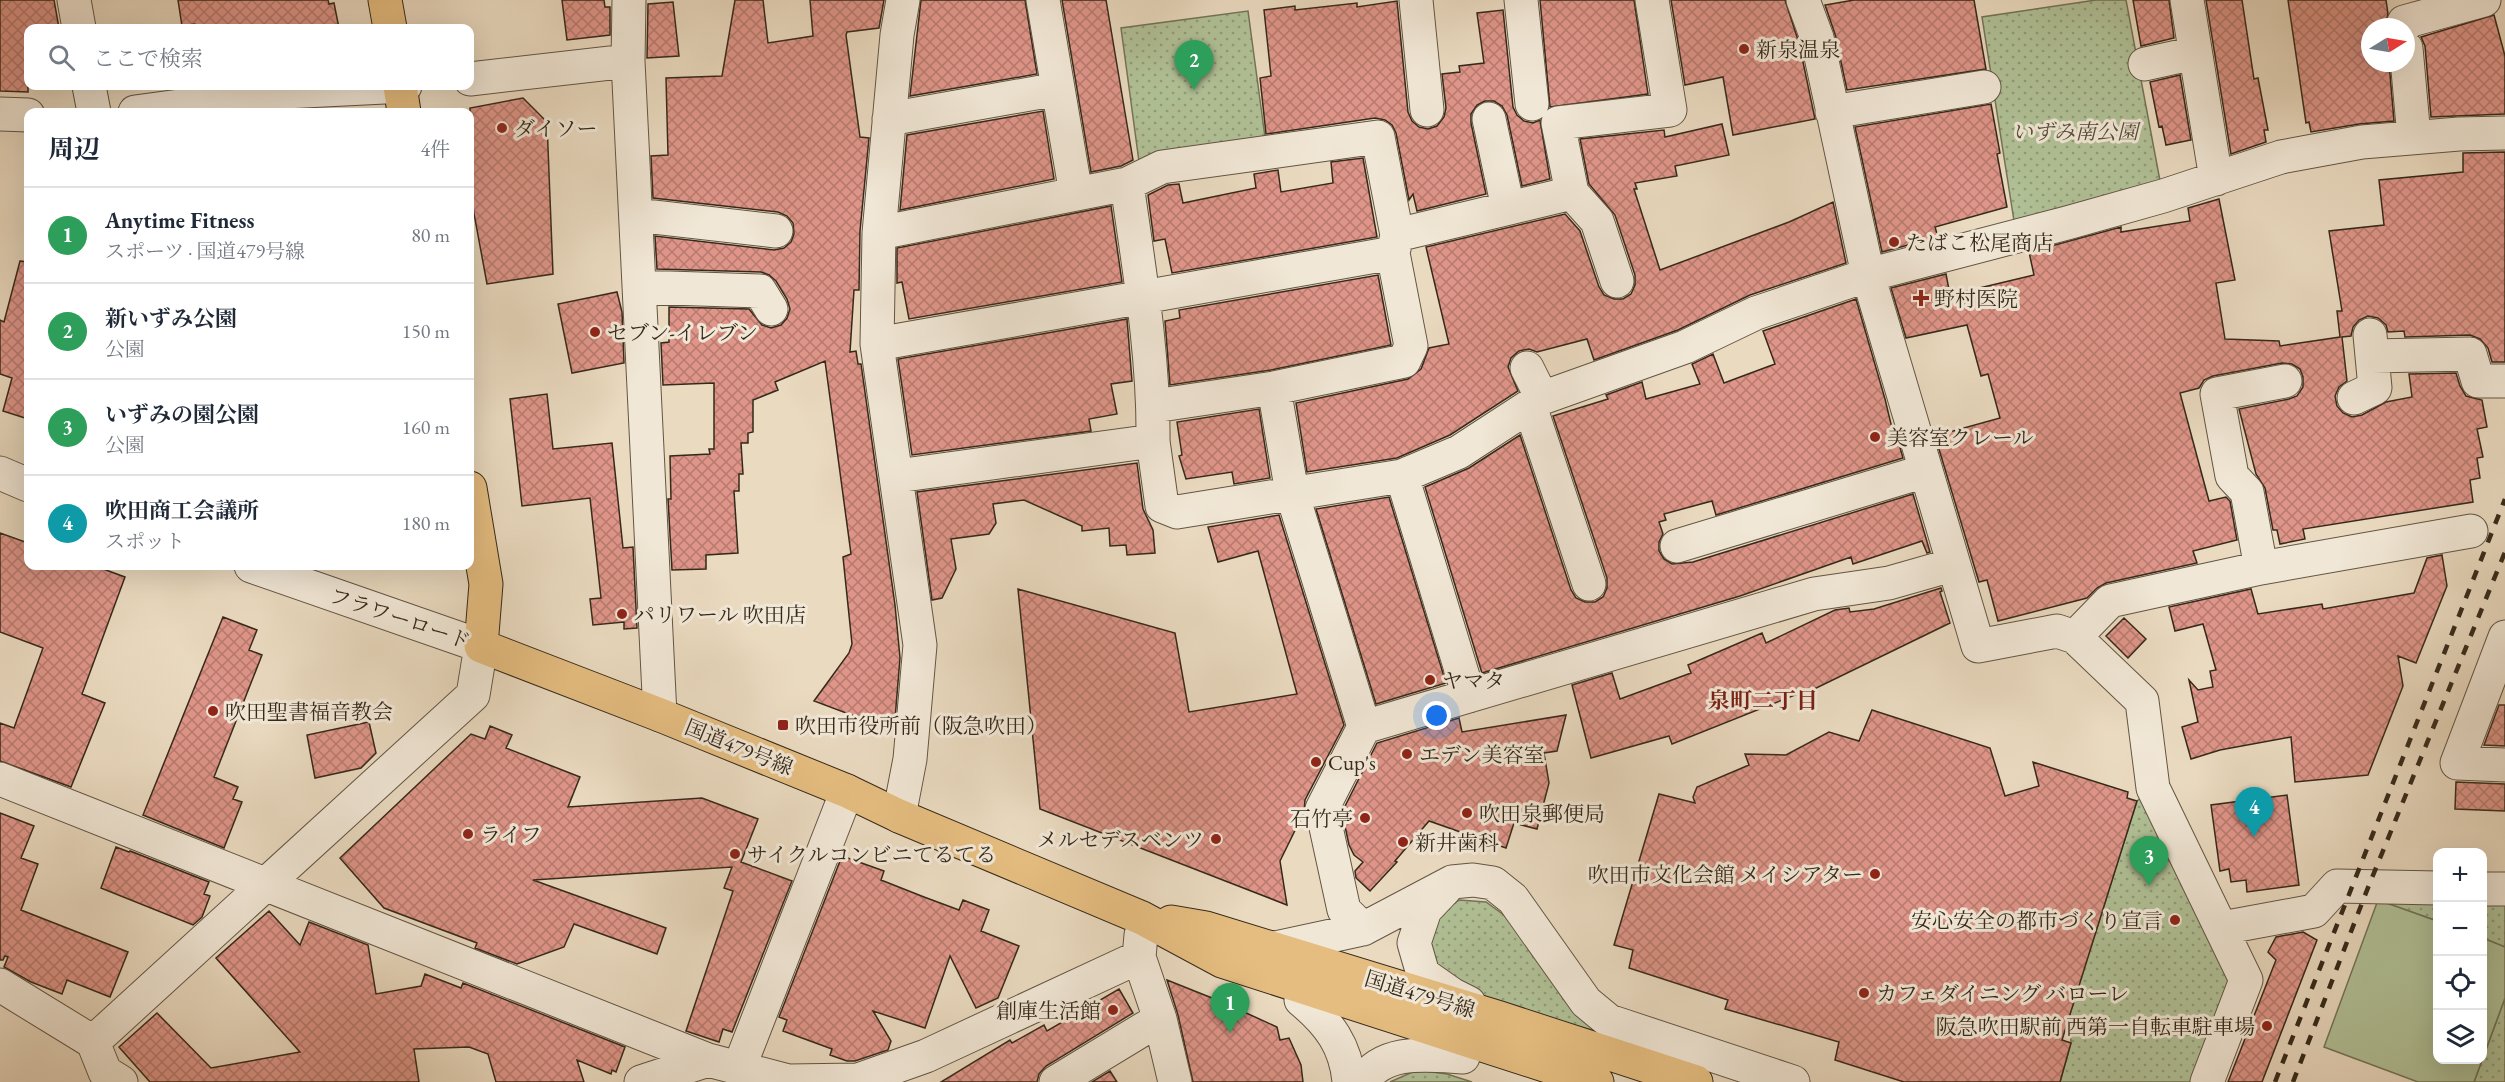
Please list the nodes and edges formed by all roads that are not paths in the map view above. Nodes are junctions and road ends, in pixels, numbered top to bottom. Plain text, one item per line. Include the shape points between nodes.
1 (74, 0) edge
2 (385, 0) edge
3 (629, 0) edge
4 (903, 0) edge
5 (1043, 0) edge
6 (1416, 0) edge
7 (1521, 0) edge
8 (1652, 0) edge
9 (1803, 0) edge
10 (2187, 0) edge
11 (2484, 0) edge
12 (2415, 19) edge
13 (78, 24) edge
14 (389, 24) edge
15 (2195, 53) junction
16 (628, 61) junction
17 (2145, 64) dead end
18 (2408, 72) edge
19 (474, 79) edge
20 (1984, 87) dead end
21 (1058, 89) junction
22 (90, 90) edge
23 (370, 90) edge
24 (401, 90) edge
25 (280, 102) edge
26 (1532, 104) dead end
27 (92, 108) edge
28 (193, 108) edge
29 (403, 108) edge
30 (1427, 110) dead end
31 (1832, 112) junction
32 (0, 114) edge
33 (24, 115) edge
34 (890, 119) junction
35 (1489, 119) dead end
36 (2505, 133) edge
37 (2414, 137) junction
38 (2216, 179) junction
39 (1127, 184) junction
40 (1076, 194) junction
41 (1572, 194) junction
42 (1508, 208) junction
43 (636, 215) junction
44 (776, 231) dead end
45 (879, 233) junction
46 (1395, 244) junction
47 (1868, 275) junction
48 (1617, 281) dead end
49 (639, 287) junction
50 (1143, 298) junction
51 (771, 309) dead end
52 (878, 344) junction
53 (1527, 368) dead end
54 (2285, 381) dead end
55 (2505, 381) edge
56 (1274, 388) junction
57 (2354, 398) dead end
58 (1536, 402) junction
59 (1154, 406) junction
60 (1153, 441) junction
61 (1925, 471) junction
62 (0, 473) edge
63 (897, 476) junction
64 (1402, 476) junction
65 (24, 483) edge
66 (1292, 493) junction
67 (474, 512) edge
68 (2471, 531) dead end
69 (1677, 546) dead end
70 (1952, 565) junction
71 (2261, 568) junction
72 (262, 570) edge
73 (1589, 584) dead end
74 (2075, 637) junction
75 (2505, 637) edge
76 (481, 646) junction
77 (1469, 696) junction
78 (660, 715) junction
79 (1364, 727) junction
80 (2505, 765) edge
81 (0, 779) edge
82 (847, 791) junction
83 (899, 816) junction
84 (1452, 882) junction
85 (267, 885) junction
86 (2433, 888) edge
87 (2487, 889) edge
88 (2505, 889) edge
89 (1142, 918) junction
90 (2222, 928) junction
91 (1363, 929) junction
92 (1271, 949) junction
93 (1139, 957) junction
94 (1222, 961) junction
95 (0, 985) edge
96 (1301, 1000) junction
97 (1500, 1018) junction
98 (1160, 1019) junction
99 (93, 1041) junction
100 (1463, 1057) junction
101 (724, 1064) junction
102 (121, 1082) edge
103 (641, 1082) edge
104 (1056, 1082) edge
105 (1175, 1082) edge
106 (1349, 1082) edge
107 (1362, 1082) edge
108 (1536, 1082) edge
109 (1597, 1082) edge
110 (1696, 1082) edge
111 (1793, 1082) edge
112 (2207, 1082) edge

1 - 13 street
2 - 14 highway
3 - 16 street
4 - 34 street
5 - 21 street
6 - 30 street
7 - 26 street
8 - 41 street via 1670,110 1558,123
9 - 31 street via 1817,38
10 - 15 street
11 - 12 street
15 - 17 street
15 - 38 street
16 - 19 street
16 - 43 street
18 - 37 street
20 - 31 street
21 - 34 street
21 - 40 street
22 - 27 street
23 - 25 street
24 - 29 highway
25 - 28 street
31 - 47 street
32 - 33 street
34 - 45 street
35 - 42 street
36 - 37 street
37 - 38 street via 2281,157
38 - 47 street
39 - 40 street
39 - 46 street via 1162,167 1378,138
39 - 50 street
40 - 45 street
41 - 42 street
41 - 48 street via 1597,221
42 - 46 street
43 - 44 street
43 - 49 street
45 - 52 street
46 - 50 street
46 - 56 street via 1412,346 1404,361
47 - 58 street via 1756,313 1685,347
47 - 61 street
49 - 51 street via 760,291
49 - 78 street
50 - 52 street
50 - 59 street
52 - 63 street
53 - 58 street
54 - 71 street via 2217,394 2232,476 2247,492
55 - 57 street via 2478,381 2470,354 2371,345 2375,388
56 - 59 street
56 - 66 street
58 - 64 street via 1459,452
58 - 73 street
59 - 60 street
60 - 63 street
60 - 66 street via 1162,506 1177,512
61 - 69 street
61 - 70 street
62 - 65 street
63 - 83 street via 920,645 910,759
64 - 66 street
64 - 77 street
66 - 79 street
67 - 76 highway via 486,584
68 - 71 street
70 - 74 street via 1978,646 2057,631
70 - 77 street via 1889,583 1814,594
71 - 74 street via 2110,601
72 - 76 street, フラワーロード
74 - 90 street via 2142,701 2153,788
75 - 80 street via 2457,763
76 - 78 highway, 国道479号線
76 - 85 street via 473,695
77 - 79 street
78 - 82 highway, 国道479号線
79 - 91 street via 1322,808 1344,910
81 - 85 street
82 - 83 highway, 国道479号線
82 - 101 street
83 - 89 highway, 国道479号線
84 - 91 street
84 - 97 street via 1425,910 1414,943 1424,974 1453,995
84 - 111 street via 1493,883 1513,899 1587,1002 1609,1021
85 - 99 street
85 - 101 street
86 - 90 street via 2337,886 2314,911
87 - 88 street
89 - 92 highway, 国道479号線 via 1206,928
89 - 93 street
89 - 94 highway, 国道479号線
90 - 112 street via 2246,980
91 - 92 street
92 - 97 highway, 国道479号線
93 - 98 street
93 - 101 street via 926,1056 858,1080 788,1081
94 - 96 highway
94 - 109 highway, 国道479号線
95 - 99 street
96 - 100 highway
96 - 106 street via 1335,1034 1345,1056
97 - 110 highway, 国道479号線
98 - 104 street
98 - 105 street
99 - 102 street via 105,1072
100 - 107 street via 1409,1055 1390,1059
100 - 108 highway
101 - 103 street

